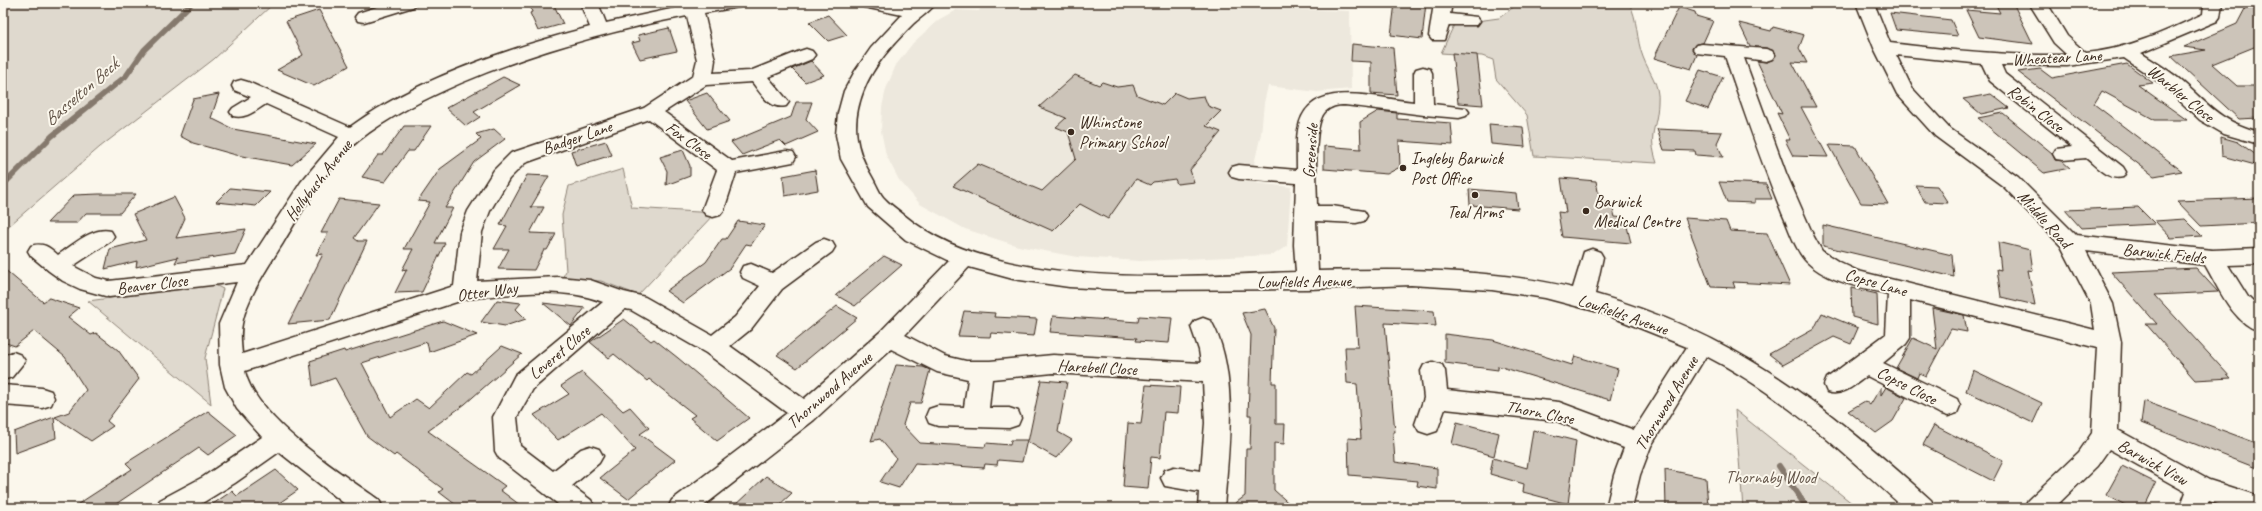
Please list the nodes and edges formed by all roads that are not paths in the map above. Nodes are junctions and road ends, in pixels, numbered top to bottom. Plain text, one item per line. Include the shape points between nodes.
1 (589, 3) edge
2 (733, 3) edge
3 (870, 3) edge
4 (1865, 3) edge
5 (2038, 3) edge
6 (2213, 3) edge
7 (399, 4) edge
8 (921, 8) edge
9 (694, 9) junction
10 (364, 17) dead end
11 (1441, 19) edge
12 (1471, 21) dead end
13 (600, 30) junction
14 (1882, 48) junction
15 (1702, 49) dead end
16 (1732, 51) junction
17 (2127, 52) junction
18 (806, 54) dead end
19 (1766, 54) dead end
20 (2081, 58) junction
21 (1990, 59) junction
22 (1423, 72) dead end
23 (756, 75) junction
24 (702, 80) junction
25 (241, 86) dead end
26 (265, 97) junction
27 (779, 102) dead end
28 (1424, 109) junction
29 (240, 112) dead end
30 (650, 112) junction
31 (1459, 112) dead end
32 (353, 136) junction
33 (2259, 138) edge
34 (2091, 151) junction
35 (2063, 154) dead end
36 (786, 157) dead end
37 (728, 168) junction
38 (1239, 172) dead end
39 (2116, 172) dead end
40 (1307, 177) junction
41 (713, 210) dead end
42 (1307, 214) junction
43 (1356, 216) dead end
44 (103, 236) dead end
45 (2070, 242) junction
46 (824, 247) dead end
47 (38, 251) dead end
48 (2259, 256) edge
49 (1592, 257) dead end
50 (966, 258) junction
51 (2212, 258) junction
52 (57, 266) junction
53 (252, 272) junction
54 (752, 272) dead end
55 (1308, 280) junction
56 (774, 283) junction
57 (1899, 289) junction
58 (465, 291) junction
59 (1582, 299) junction
60 (621, 300) junction
61 (2259, 322) edge
62 (1203, 327) dead end
63 (888, 338) junction
64 (2109, 342) junction
65 (1701, 344) junction
66 (714, 347) junction
67 (1866, 364) junction
68 (233, 366) junction
69 (981, 371) junction
70 (1433, 371) dead end
71 (1214, 373) junction
72 (1836, 385) dead end
73 (3, 395) edge
74 (42, 398) dead end
75 (1436, 398) junction
76 (1948, 406) dead end
77 (805, 412) junction
78 (938, 416) dead end
79 (975, 417) junction
80 (1009, 418) dead end
81 (1428, 424) dead end
82 (2105, 435) junction
83 (280, 438) junction
84 (1639, 443) junction
85 (590, 456) dead end
86 (1174, 478) dead end
87 (1213, 483) junction
88 (555, 485) junction
89 (2197, 498) edge
90 (2259, 506) edge
91 (170, 508) edge
92 (370, 508) edge
93 (582, 508) edge
94 (682, 508) edge
95 (1211, 508) edge
96 (1619, 508) edge
97 (1922, 508) edge
98 (2037, 508) edge

1 - 13 street
2 - 9 street, Hollybush Avenue
3 - 8 street
4 - 14 street, Middle Road
5 - 20 street via 2060,39
6 - 17 street, Wheatear Lane via 2211,17
7 - 10 street
8 - 50 street, Lowfields Avenue via 888,40 871,60 858,82 849,102 845,125 846,144 864,187 896,220 934,245
9 - 13 street, Hollybush Avenue
9 - 24 street via 706,60
11 - 12 street
13 - 32 street, Hollybush Avenue via 493,63 464,75 411,100
14 - 21 street, Wheatear Lane
14 - 45 street, Middle Road via 1904,90 1942,132 2011,182
15 - 16 street
16 - 19 street
16 - 57 street, Copse Lane via 1776,173 1803,237 1814,256 1831,268 1852,277
17 - 20 street, Wheatear Lane
17 - 33 street, Warbler Close via 2170,81 2207,116 2231,130
18 - 23 street
20 - 21 street, Wheatear Lane via 2034,61
21 - 34 street, Robin Close via 1996,77
22 - 28 street
23 - 24 street
23 - 27 street
24 - 30 street, Badger Lane
25 - 26 street
26 - 29 street
26 - 32 street
28 - 31 street, Greenside
28 - 40 street, Greenside via 1339,98 1320,106 1310,119 1308,129
30 - 37 street, Fox Close
30 - 58 street, Badger Lane via 518,158 501,175 479,211 471,232
32 - 53 street, Hollybush Avenue via 316,177
34 - 35 street, Robin Close
34 - 39 street, Robin Close
36 - 37 street, Fox Close
37 - 41 street, Fox Close
38 - 40 street
40 - 42 street, Greenside
42 - 43 street via 1332,213
42 - 55 street, Greenside via 1305,245
44 - 52 street
45 - 51 street, Barwick Fields
45 - 64 street, Middle Road via 2102,304
46 - 56 street
47 - 52 street, Beaver Close
48 - 51 street, Barwick Fields
49 - 59 street
50 - 55 street, Lowfields Avenue via 1005,270 1045,278 1097,282 1166,284
50 - 63 street, Thornwood Avenue
51 - 61 street via 2240,303
52 - 53 street, Beaver Close via 89,285 109,289
53 - 68 street, Hollybush Avenue via 229,325
54 - 56 street
55 - 59 street, Lowfields Avenue via 1436,278 1488,281 1539,288
56 - 66 street via 743,323
57 - 64 street, Copse Lane
57 - 67 street, Copse Close via 1898,338
58 - 60 street, Otter Way via 558,285 590,288
58 - 68 street, Otter Way
59 - 65 street, Lowfields Avenue via 1664,327
60 - 66 street, Otter Way via 637,303
60 - 88 street, Leveret Close via 524,382 505,418 508,451
62 - 71 street via 1211,350
63 - 69 street, Harebell Close via 906,345 938,364
63 - 77 street, Thornwood Avenue
64 - 82 street, Middle Road
65 - 84 street, Thornwood Avenue
65 - 97 street, Lowfields Avenue via 1754,373 1823,421
66 - 77 street, Otter Way
67 - 72 street, Copse Close
67 - 76 street, Copse Close
68 - 83 street, Hollybush Avenue via 237,388 252,412
69 - 71 street, Harebell Close via 1053,364
69 - 79 street
70 - 75 street
71 - 87 street via 1217,391
73 - 74 street
75 - 81 street
75 - 84 street, Thorn Close via 1560,412
77 - 94 street, Thornwood Avenue
78 - 79 street
79 - 80 street
82 - 89 street, Barwick View
82 - 98 street via 2088,459
83 - 91 street via 213,484
83 - 92 street, Hollybush Avenue
84 - 96 street, Thornwood Avenue via 1627,475
85 - 88 street
86 - 87 street
87 - 95 street
88 - 93 street, Leveret Close
89 - 90 street, Barwick View

